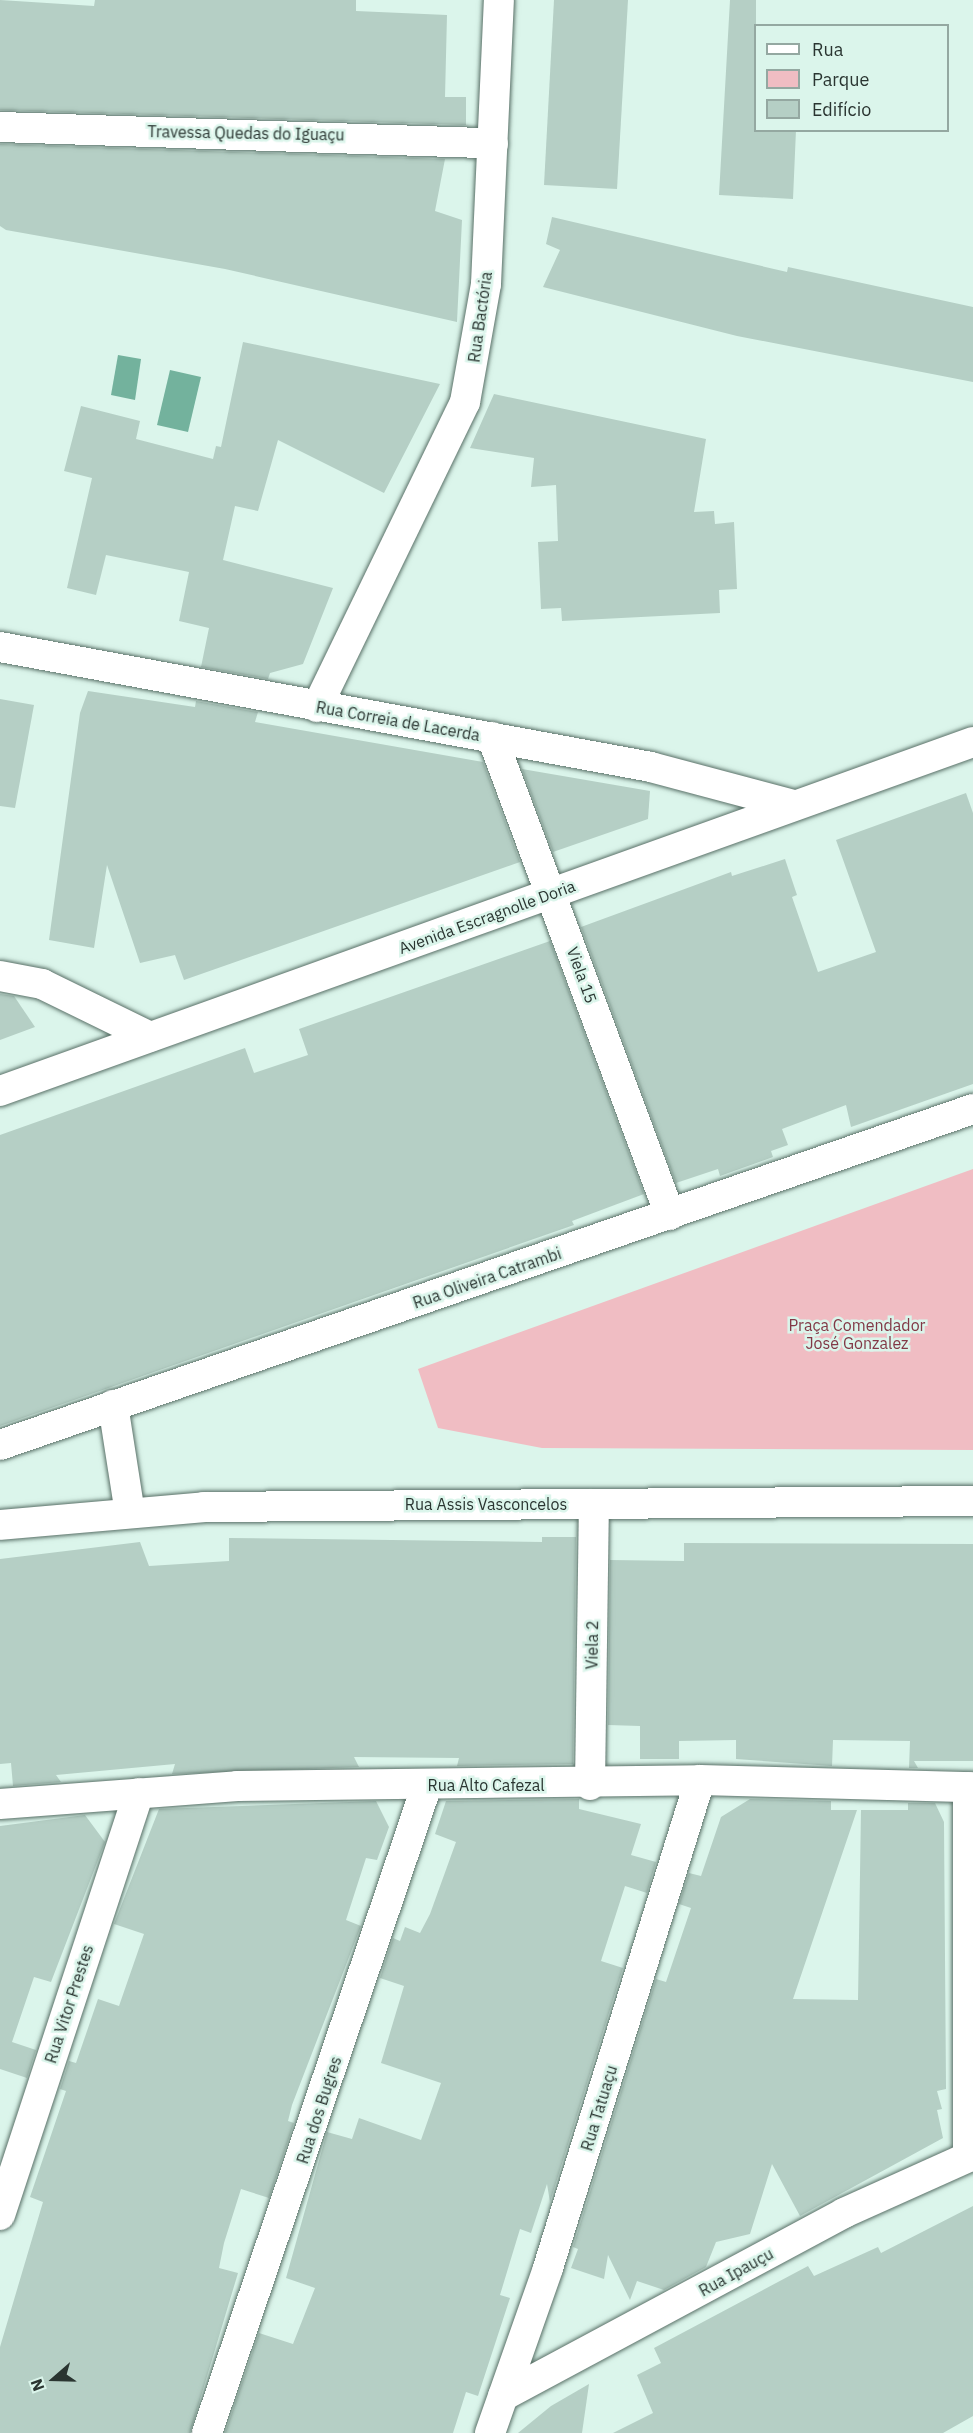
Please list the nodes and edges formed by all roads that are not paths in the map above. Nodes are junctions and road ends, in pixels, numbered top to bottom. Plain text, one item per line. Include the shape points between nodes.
1 (499, 0) edge
2 (0, 127) edge
3 (493, 143) junction
4 (0, 647) edge
5 (317, 707) junction
6 (492, 737) junction
7 (973, 742) edge
8 (794, 805) junction
9 (553, 894) junction
10 (0, 976) edge
11 (150, 1037) junction
12 (0, 1091) edge
13 (973, 1109) edge
14 (670, 1215) junction
15 (113, 1405) junction
16 (0, 1445) edge
17 (973, 1501) edge
18 (594, 1504) junction
19 (130, 1513) junction
20 (0, 1525) edge
21 (700, 1780) junction
22 (427, 1785) junction
23 (590, 1785) junction
24 (971, 1787) edge
25 (139, 1793) junction
26 (0, 1803) edge
27 (970, 2156) edge
28 (0, 2215) edge
29 (503, 2396) junction
30 (207, 2433) edge
31 (490, 2433) edge

1 - 3 street, Rua Bactória
2 - 3 street, Travessa Quedas do Iguaçu
3 - 5 street, Rua Bactória via 486,284 465,402
4 - 5 street, Rua Correia de Lacerda
5 - 6 street, Rua Correia de Lacerda
6 - 8 street, Rua Correia de Lacerda via 651,767
6 - 9 street, Viela 15 via 538,872
7 - 8 street, Avenida Escragnolle Doria
8 - 9 street, Avenida Escragnolle Doria
9 - 11 street, Avenida Escragnolle Doria
9 - 14 street, Viela 15
10 - 11 street via 42,984
11 - 12 street, Avenida Escragnolle Doria
13 - 14 street, Rua Oliveira Catrambi
14 - 15 street, Rua Oliveira Catrambi
15 - 16 street, Rua Oliveira Catrambi
15 - 19 street
17 - 18 street, Rua Assis Vasconcelos
18 - 19 street, Rua Assis Vasconcelos via 329,1504
18 - 23 street, Viela 2
19 - 20 street, Rua Assis Vasconcelos
21 - 23 street, Rua Alto Cafezal
21 - 24 street, Rua Alto Cafezal
21 - 29 street, Rua Tatuaçu
22 - 23 street, Rua Alto Cafezal
22 - 25 street, Rua Alto Cafezal via 237,1786
22 - 30 street, Rua dos Bugres
24 - 27 street
25 - 26 street, Rua Alto Cafezal
25 - 28 street, Rua Vitor Prestes
27 - 29 street, Rua Ipauçu via 844,2213
29 - 31 street, Rua Tatuaçu

